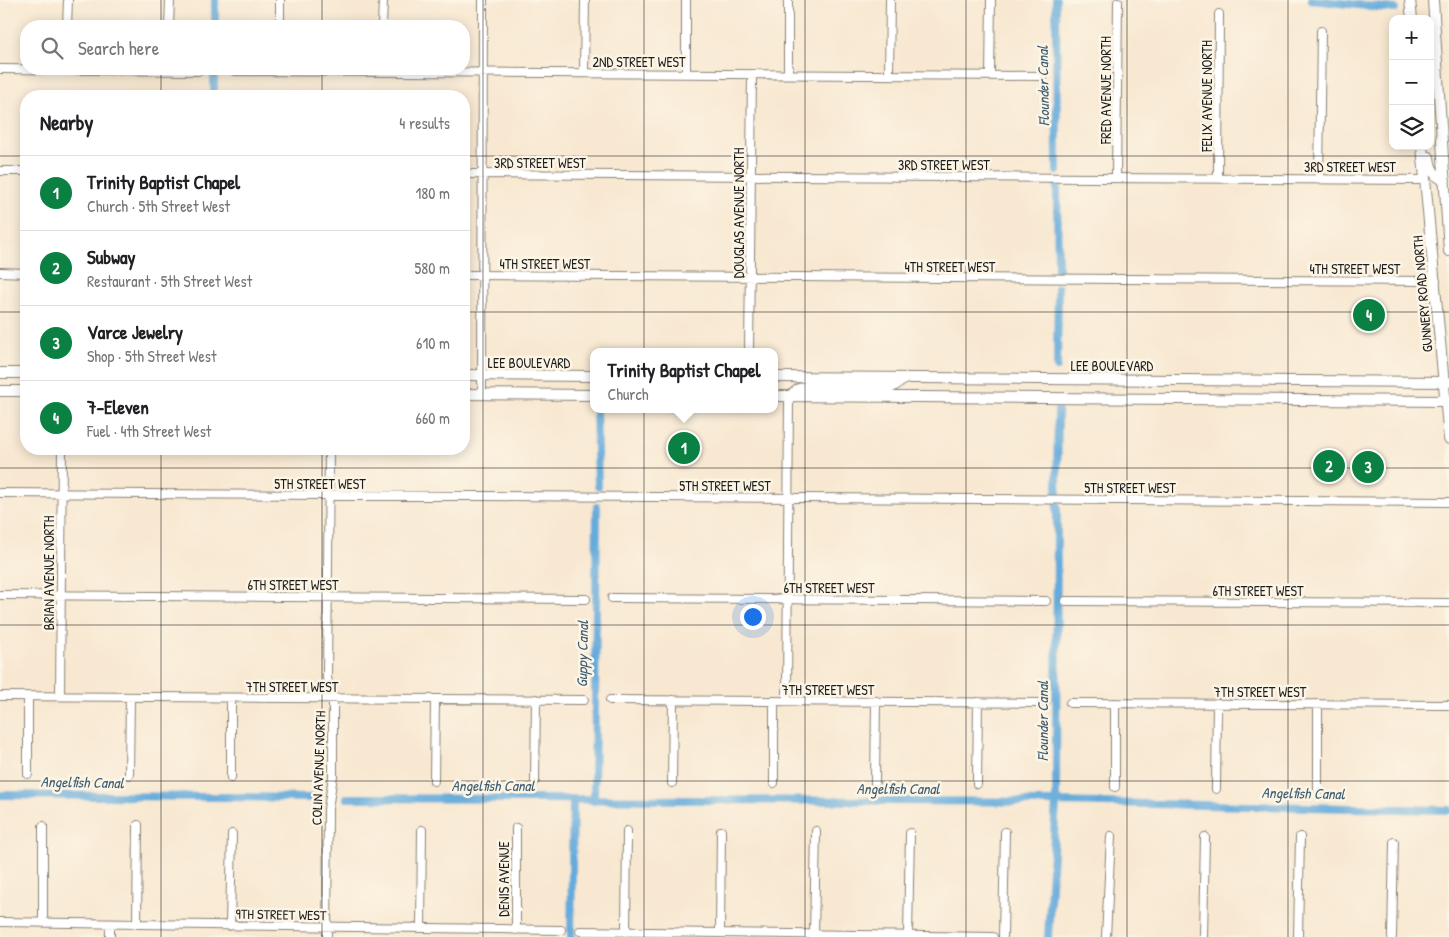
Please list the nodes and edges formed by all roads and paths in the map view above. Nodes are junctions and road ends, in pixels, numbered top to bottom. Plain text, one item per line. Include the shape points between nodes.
1 (68, 0) edge
2 (170, 0) edge
3 (280, 0) edge
4 (382, 0) edge
5 (483, 0) edge
6 (586, 0) edge
7 (686, 0) edge
8 (788, 0) edge
9 (890, 0) edge
10 (991, 0) edge
11 (1118, 2) dead end
12 (1410, 2) edge
13 (1433, 4) edge
14 (1219, 14) dead end
15 (1412, 15) edge
16 (68, 20) edge
17 (169, 20) edge
18 (280, 20) edge
19 (382, 20) edge
20 (1321, 31) dead end
21 (0, 69) edge
22 (20, 69) edge
23 (470, 72) edge
24 (483, 72) junction
25 (584, 73) junction
26 (686, 74) junction
27 (752, 74) junction
28 (788, 74) junction
29 (889, 75) junction
30 (990, 75) junction
31 (1043, 76) dead end
32 (1422, 150) edge
33 (1429, 150) edge
34 (0, 171) edge
35 (20, 171) edge
36 (470, 174) edge
37 (482, 174) junction
38 (750, 175) junction
39 (1116, 177) junction
40 (1218, 178) junction
41 (1319, 179) junction
42 (1425, 180) junction
43 (1447, 180) edge
44 (1449, 251) edge
45 (0, 272) edge
46 (20, 273) edge
47 (470, 275) edge
48 (482, 275) junction
49 (750, 277) junction
50 (1436, 281) junction
51 (749, 348) edge
52 (0, 373) edge
53 (20, 373) edge
54 (470, 375) edge
55 (482, 375) junction
56 (590, 376) edge
57 (778, 377) edge
58 (906, 378) junction
59 (1447, 382) edge
60 (0, 391) edge
61 (20, 391) edge
62 (470, 394) edge
63 (482, 394) junction
64 (590, 395) edge
65 (778, 396) edge
66 (789, 396) junction
67 (1448, 400) edge
68 (1449, 439) edge
69 (62, 455) edge
70 (329, 455) edge
71 (0, 493) edge
72 (61, 494) junction
73 (328, 496) junction
74 (788, 498) junction
75 (1449, 502) edge
76 (0, 595) edge
77 (60, 595) junction
78 (328, 597) junction
79 (612, 598) dead end
80 (586, 599) dead end
81 (788, 599) junction
82 (1046, 601) dead end
83 (1066, 601) dead end
84 (1449, 603) edge
85 (0, 696) edge
86 (28, 696) junction
87 (60, 696) junction
88 (130, 697) junction
89 (231, 698) junction
90 (333, 698) junction
91 (435, 699) junction
92 (536, 699) junction
93 (584, 700) dead end
94 (610, 700) dead end
95 (673, 700) junction
96 (787, 700) junction
97 (774, 701) junction
98 (876, 702) junction
99 (978, 702) junction
100 (1045, 703) dead end
101 (1070, 703) dead end
102 (1115, 703) junction
103 (1217, 703) junction
104 (1318, 704) junction
105 (1449, 705) edge
106 (28, 774) dead end
107 (129, 775) dead end
108 (231, 778) dead end
109 (434, 781) dead end
110 (535, 781) dead end
111 (672, 783) dead end
112 (774, 783) dead end
113 (876, 783) dead end
114 (977, 784) dead end
115 (1114, 787) dead end
116 (1216, 789) dead end
117 (1318, 790) dead end
118 (138, 825) dead end
119 (43, 826) dead end
120 (516, 828) dead end
121 (422, 830) dead end
122 (627, 831) dead end
123 (721, 831) dead end
124 (816, 831) dead end
125 (1005, 832) dead end
126 (910, 833) dead end
127 (232, 834) dead end
128 (1111, 836) dead end
129 (1205, 837) dead end
130 (1300, 837) dead end
131 (1394, 842) dead end
132 (0, 922) edge
133 (42, 923) junction
134 (110, 924) junction
135 (137, 924) junction
136 (230, 926) junction
137 (327, 927) junction
138 (421, 928) junction
139 (516, 930) junction
140 (561, 930) dead end
141 (580, 931) dead end
142 (626, 932) junction
143 (720, 933) junction
144 (814, 935) junction
145 (908, 935) junction
146 (838, 936) edge
147 (110, 937) edge
148 (327, 937) edge
149 (993, 937) edge
150 (1003, 937) edge
151 (1106, 937) edge
152 (1203, 937) edge
153 (1298, 937) edge
154 (1392, 937) edge

1 - 16 street
2 - 17 street
3 - 18 street
4 - 19 street
5 - 24 street
6 - 25 street
7 - 26 street
8 - 28 street
9 - 29 street
10 - 30 street
11 - 39 street, FRED AVENUE NORTH
12 - 15 main road
13 - 43 main road
14 - 40 street, FELIX AVENUE NORTH
20 - 41 street
21 - 22 street
23 - 24 street, 2ND STREET WEST
24 - 25 street, 2ND STREET WEST
24 - 37 street
25 - 26 street, 2ND STREET WEST
26 - 27 street, 2ND STREET WEST
27 - 28 street, 2ND STREET WEST
27 - 38 street, DOUGLAS AVENUE NORTH
28 - 29 street, 2ND STREET WEST
29 - 30 street, 2ND STREET WEST
30 - 31 street, 2ND STREET WEST
32 - 42 main road, GUNNERY ROAD NORTH
33 - 43 main road via 1432,170 1440,179
34 - 35 street
36 - 37 street, 3RD STREET WEST
37 - 38 street, 3RD STREET WEST
37 - 48 street
38 - 39 street, 3RD STREET WEST
38 - 49 street, DOUGLAS AVENUE NORTH
39 - 40 street, 3RD STREET WEST
40 - 41 street, 3RD STREET WEST
41 - 42 street, 3RD STREET WEST
42 - 50 main road, GUNNERY ROAD NORTH
43 - 44 main road
45 - 46 street
47 - 48 street, 4TH STREET WEST
48 - 49 street, 4TH STREET WEST
48 - 55 street
49 - 50 street, 4TH STREET WEST
49 - 51 street, DOUGLAS AVENUE NORTH
50 - 59 main road, GUNNERY ROAD NORTH
52 - 53 main road
54 - 55 main road, LEE BOULEVARD
55 - 56 main road, LEE BOULEVARD
55 - 63 street
57 - 58 main road, LEE BOULEVARD
58 - 59 main road, LEE BOULEVARD
58 - 66 main road via 892,387 806,387
59 - 67 main road, GUNNERY ROAD NORTH
60 - 61 main road
62 - 63 main road
63 - 64 main road
65 - 66 main road
66 - 67 main road
66 - 74 street
67 - 68 main road, GUNNERY ROAD NORTH
69 - 72 street, BRIAN AVENUE NORTH
70 - 73 street, COLIN AVENUE NORTH
71 - 72 street, 5TH STREET WEST
72 - 73 street, 5TH STREET WEST
72 - 77 street, BRIAN AVENUE NORTH
73 - 74 street, 5TH STREET WEST
73 - 78 street, COLIN AVENUE NORTH
74 - 75 street, 5TH STREET WEST
74 - 81 street
76 - 77 street, 6TH STREET WEST
77 - 78 street, 6TH STREET WEST
77 - 87 street, BRIAN AVENUE NORTH
78 - 80 street, 6TH STREET WEST
78 - 90 street, COLIN AVENUE NORTH via 327,678
79 - 81 street, 6TH STREET WEST
81 - 82 street, 6TH STREET WEST
81 - 96 street
83 - 84 street, 6TH STREET WEST
85 - 86 street, 7TH STREET WEST
86 - 87 street, 7TH STREET WEST
86 - 106 street
87 - 88 street, 7TH STREET WEST
88 - 89 street, 7TH STREET WEST
88 - 107 street
89 - 90 street, 7TH STREET WEST
89 - 108 street
90 - 91 street, 7TH STREET WEST
90 - 137 street, COLIN AVENUE NORTH
91 - 92 street, 7TH STREET WEST
91 - 109 street
92 - 93 street, 7TH STREET WEST
92 - 110 street
94 - 95 street, 7TH STREET WEST
95 - 97 street, 7TH STREET WEST
95 - 111 street
96 - 97 street, 7TH STREET WEST
96 - 98 street, 7TH STREET WEST
97 - 112 street
98 - 99 street, 7TH STREET WEST
98 - 113 street
99 - 100 street, 7TH STREET WEST
99 - 114 street
101 - 102 street, 7TH STREET WEST
102 - 103 street, 7TH STREET WEST
102 - 115 street
103 - 104 street, 7TH STREET WEST
103 - 116 street
104 - 105 street, 7TH STREET WEST
104 - 117 street
118 - 135 street
119 - 133 street
120 - 139 street, DENIS AVENUE
121 - 138 street
122 - 142 street
123 - 143 street
124 - 144 street
125 - 150 street
126 - 145 street
127 - 136 street
128 - 151 street
129 - 152 street
130 - 153 street
131 - 154 street
132 - 133 street, 9TH STREET WEST
133 - 134 street, 9TH STREET WEST
134 - 135 street, 9TH STREET WEST
134 - 147 street
135 - 136 street, 9TH STREET WEST
136 - 137 street, 9TH STREET WEST
137 - 138 street, 9TH STREET WEST
137 - 148 street, COLIN AVENUE NORTH
138 - 139 street, 9TH STREET WEST
139 - 140 street, 9TH STREET WEST
141 - 142 street
142 - 143 street
143 - 144 street
144 - 146 street
145 - 146 street
145 - 149 street

